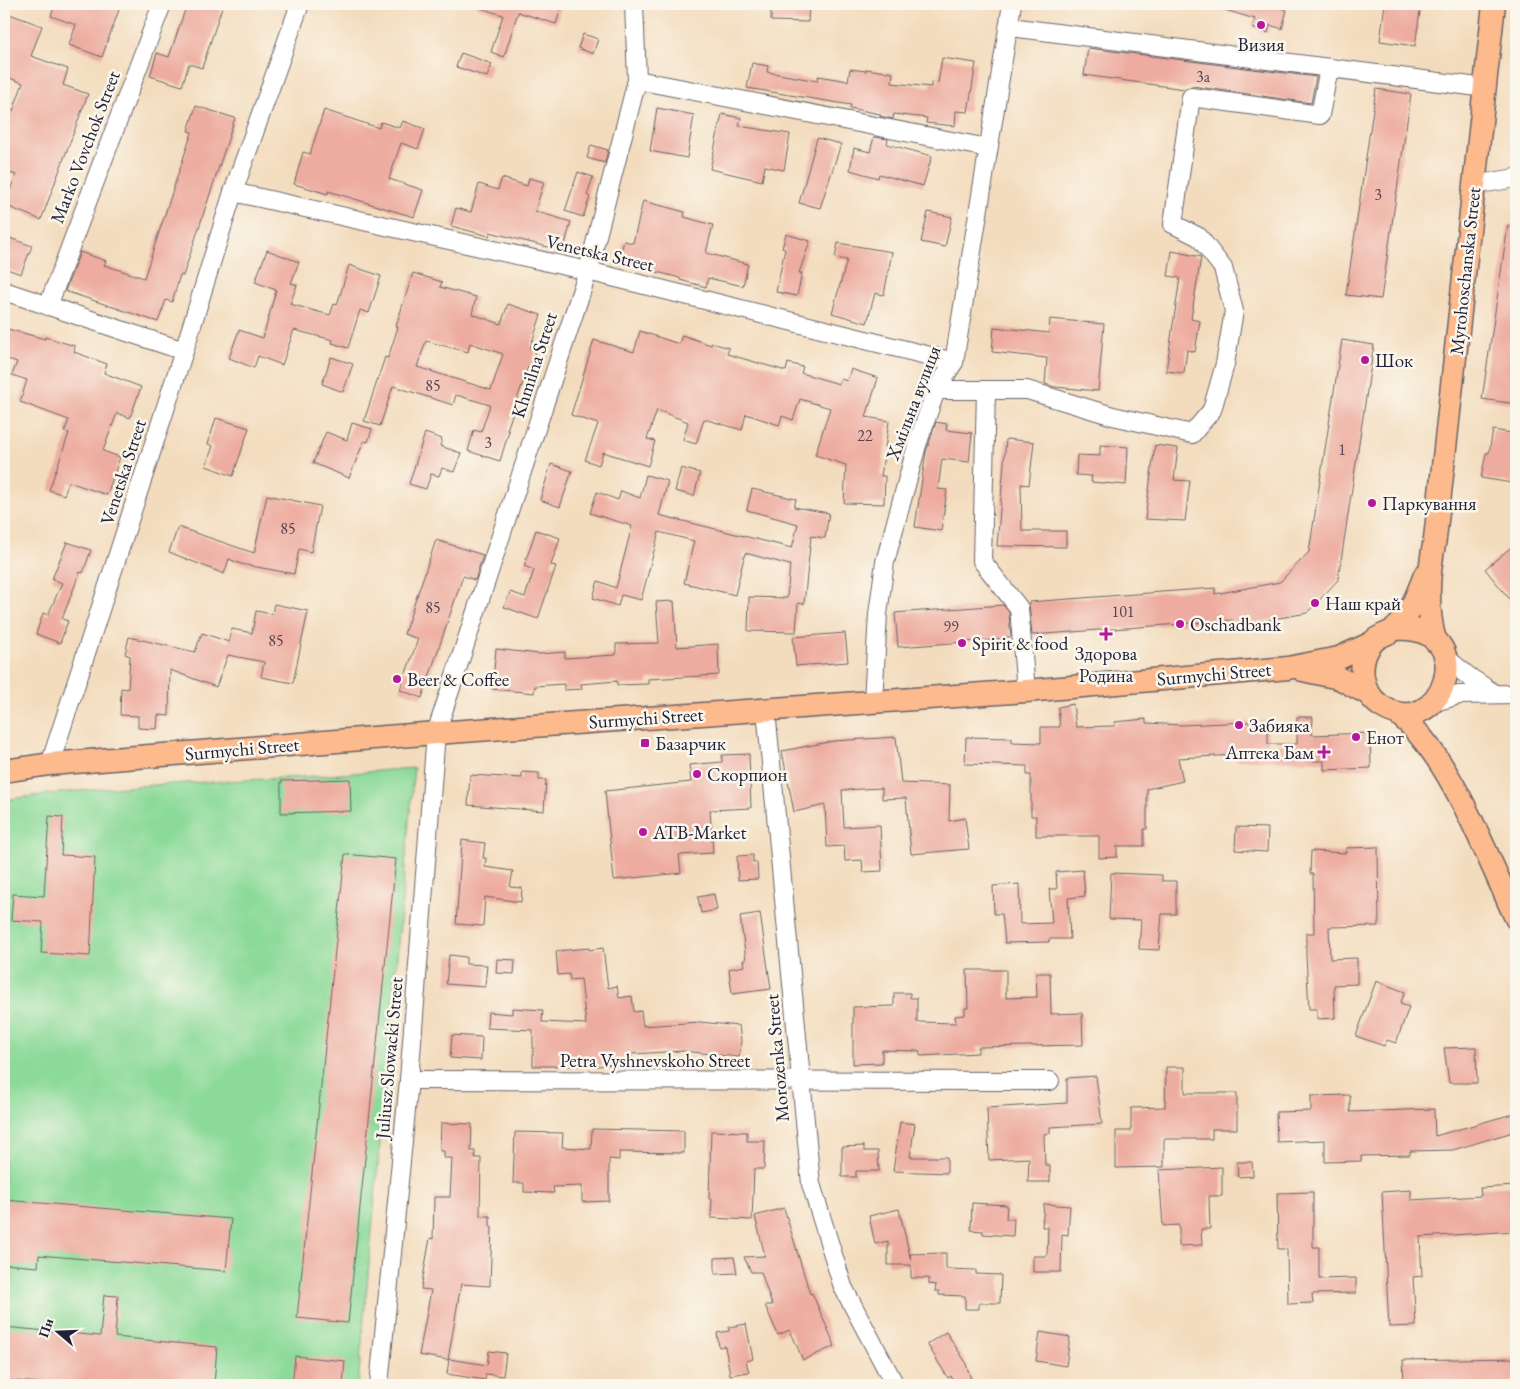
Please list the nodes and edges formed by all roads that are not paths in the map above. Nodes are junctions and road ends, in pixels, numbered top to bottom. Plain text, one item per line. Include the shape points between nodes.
1 (162, 4) edge
2 (300, 4) edge
3 (634, 4) edge
4 (1012, 4) edge
5 (1494, 4) edge
6 (1010, 27) junction
7 (1329, 68) junction
8 (637, 80) junction
9 (1486, 88) junction
10 (988, 148) junction
11 (1516, 178) edge
12 (1474, 186) junction
13 (233, 192) junction
14 (588, 271) junction
15 (4, 291) edge
16 (48, 306) junction
17 (184, 352) junction
18 (954, 362) junction
19 (936, 390) junction
20 (986, 390) junction
21 (1429, 565) junction
22 (1395, 629) junction
23 (1372, 643) junction
24 (1440, 649) junction
25 (1288, 668) junction
26 (1026, 691) junction
27 (1369, 694) junction
28 (1495, 694) junction
29 (1516, 694) edge
30 (873, 702) junction
31 (1434, 702) junction
32 (766, 710) junction
33 (1397, 713) junction
34 (436, 733) junction
35 (50, 764) junction
36 (1442, 765) junction
37 (4, 771) edge
38 (1516, 918) edge
39 (410, 1080) junction
40 (800, 1082) junction
41 (1050, 1082) dead end
42 (379, 1385) edge
43 (895, 1385) edge

1 - 16 street, Marko Vovchok Street
2 - 13 street, Venetska Street
3 - 8 street, Khmilna Street
4 - 6 street, Хмільна вулиця
5 - 9 main road, Myrohoschanska Street
6 - 7 street
6 - 10 street, Хмільна вулиця
7 - 9 street
7 - 20 street via 1320,115 1191,97 1173,224 1199,237 1223,268 1234,311 1225,364 1212,410 1192,434 1113,416 1027,390
8 - 10 street
8 - 14 street, Khmilna Street
9 - 12 main road, Myrohoschanska Street
10 - 18 street, Хмільна вулиця
11 - 12 street
12 - 21 main road, Myrohoschanska Street via 1435,539
13 - 14 street, Venetska Street
13 - 17 street, Venetska Street
14 - 18 street, Venetska Street
14 - 34 street, Khmilna Street
15 - 16 street
16 - 17 street
17 - 35 street, Venetska Street
18 - 19 street, Хмільна вулиця
19 - 20 street
19 - 30 street, Хмільна вулиця via 917,445 885,562 878,614
20 - 26 street via 982,561 1019,608
21 - 22 main road via 1411,606
21 - 24 main road via 1429,612
22 - 23 main road
22 - 24 main road via 1423,632
23 - 25 main road via 1339,658
23 - 27 main road via 1362,668 1363,682
24 - 28 street via 1468,676
24 - 31 main road via 1447,670 1446,682
25 - 26 main road, Surmychi Street
25 - 27 main road via 1339,678
26 - 30 main road, Surmychi Street
27 - 33 main road via 1381,706
28 - 29 street
28 - 31 street via 1458,695
30 - 32 main road, Surmychi Street
31 - 33 main road via 1411,713
31 - 36 main road via 1433,733
32 - 34 main road, Surmychi Street
32 - 40 street, Morozenka Street
33 - 36 main road via 1419,733
34 - 35 main road, Surmychi Street
34 - 39 street, Juliusz Slowacki Street
35 - 37 main road, Surmychi Street
36 - 38 main road
39 - 40 street, Petra Vyshnevskoho Street
39 - 42 street, Juliusz Slowacki Street
40 - 41 street, Petra Vyshnevskoho Street
40 - 43 street, Morozenka Street via 811,1184 834,1259 843,1287

